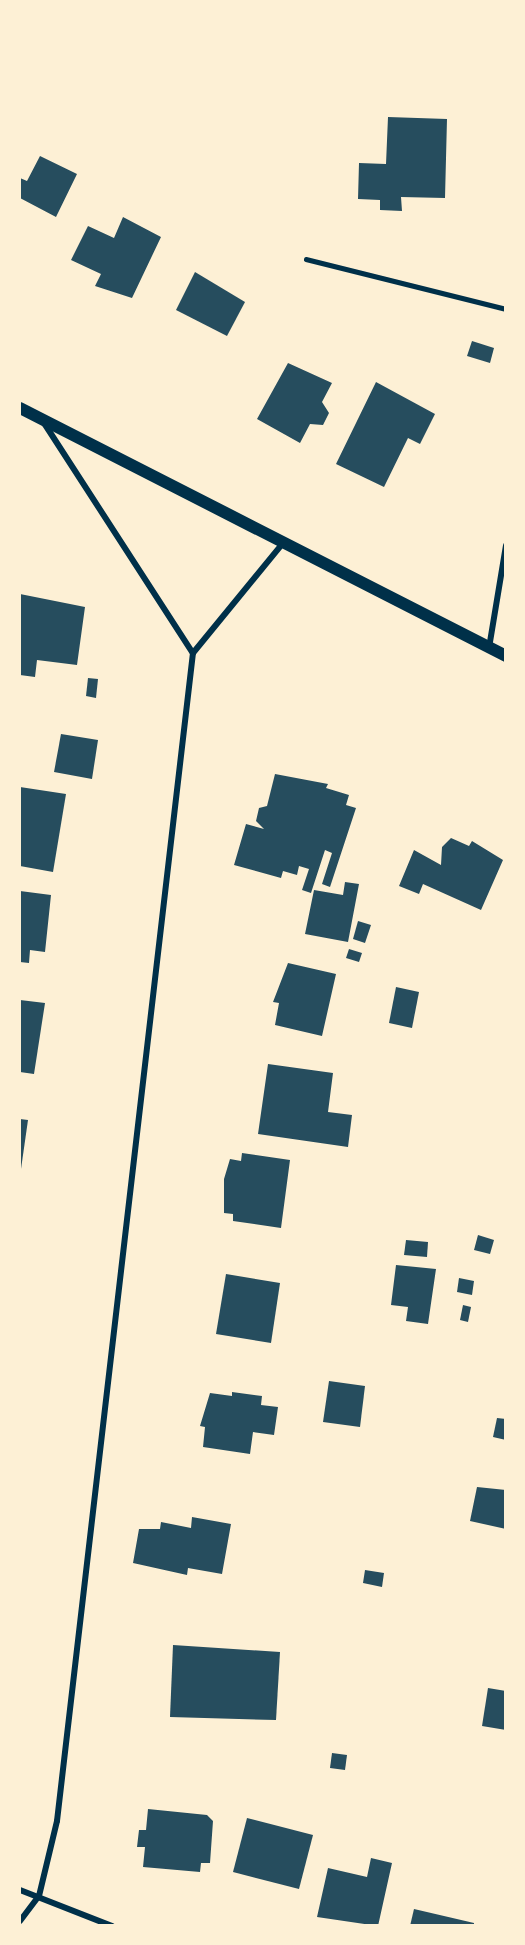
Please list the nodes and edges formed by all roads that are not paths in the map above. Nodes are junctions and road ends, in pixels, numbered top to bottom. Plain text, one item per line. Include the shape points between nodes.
1 (306, 259) dead end
2 (506, 309) edge
3 (20, 408) edge
4 (42, 420) junction
5 (284, 542) junction
6 (506, 545) edge
7 (489, 648) junction
8 (193, 652) junction
9 (506, 656) edge
10 (20, 1890) edge
11 (39, 1896) junction
12 (20, 1921) edge
13 (112, 1926) edge

1 - 2 lane
3 - 4 main road
4 - 5 main road
4 - 8 street
5 - 7 main road
5 - 8 street
6 - 7 street
7 - 9 main road
8 - 11 street via 57,1821
10 - 11 street
11 - 12 street
11 - 13 street

